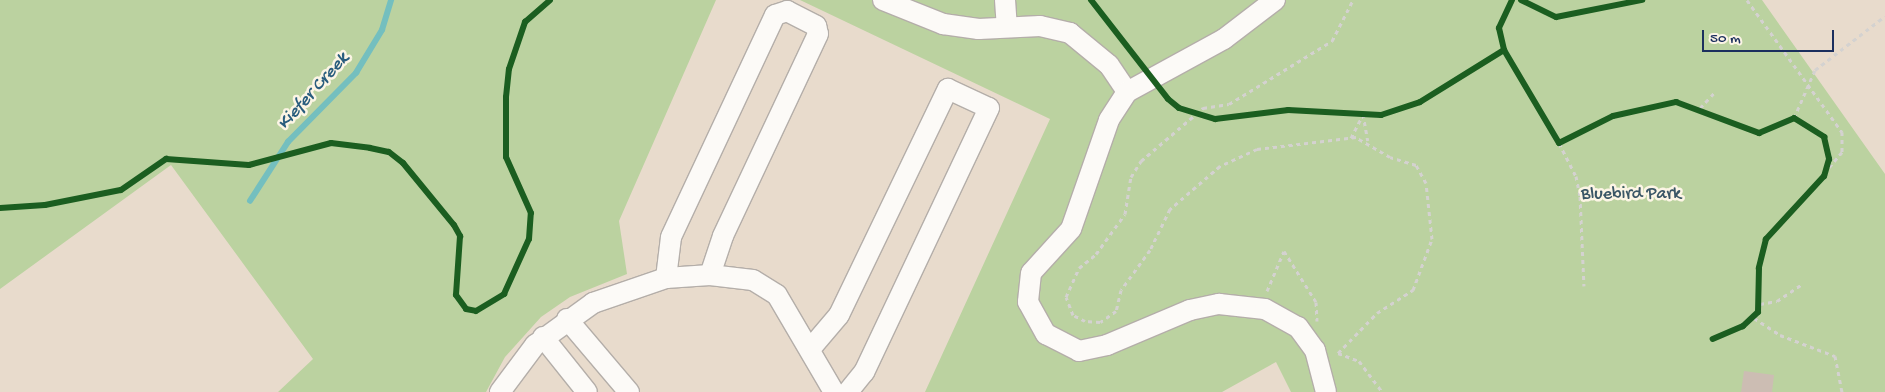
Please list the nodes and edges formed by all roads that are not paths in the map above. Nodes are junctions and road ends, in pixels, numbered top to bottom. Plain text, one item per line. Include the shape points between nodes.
1 (883, 0) edge
2 (1005, 0) edge
3 (1275, 0) edge
4 (1007, 26) junction
5 (1127, 92) junction
6 (710, 275) junction
7 (666, 278) junction
8 (566, 319) junction
9 (544, 337) junction
10 (811, 348) junction
11 (500, 392) edge
12 (587, 392) edge
13 (629, 392) edge
14 (837, 392) edge
15 (1326, 392) edge

1 - 4 street via 943,24 979,29
2 - 4 street
3 - 5 street via 1224,40
4 - 5 street via 1040,26 1070,33 1109,66
5 - 15 street via 1109,120 1071,229 1031,273 1027,295 1036,321 1059,344 1079,351 1108,345 1190,310 1218,304 1265,309 1298,327 1315,350
6 - 7 street
6 - 7 street via 724,236 818,34 816,26 787,11 775,15 671,237
6 - 10 street via 767,286 790,312
7 - 8 street via 624,290
8 - 9 street
8 - 13 street
9 - 11 street via 520,360
9 - 12 street
10 - 14 street
10 - 14 street via 839,315 948,89 989,108 864,372

